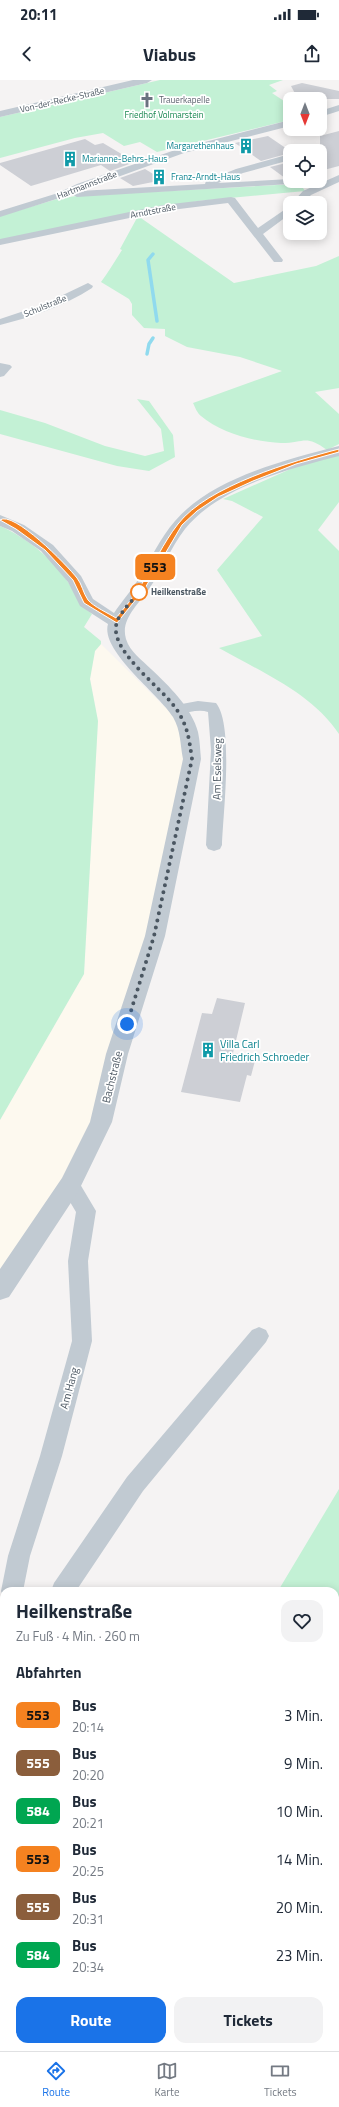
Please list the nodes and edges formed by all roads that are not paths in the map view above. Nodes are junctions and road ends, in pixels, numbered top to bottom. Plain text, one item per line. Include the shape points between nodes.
1 (147, 80) edge
2 (339, 108) edge
3 (327, 112) edge
4 (0, 114) edge
5 (283, 125) edge
6 (283, 159) edge
7 (339, 172) edge
8 (327, 176) edge
9 (339, 178) edge
10 (283, 182) edge
11 (202, 186) junction
12 (62, 195) junction
13 (304, 196) edge
14 (0, 214) edge
15 (283, 214) edge
16 (258, 233) junction
17 (0, 242) edge
18 (278, 260) dead end
19 (88, 286) dead end
20 (0, 322) edge
21 (0, 366) edge
22 (0, 374) edge
23 (339, 451) edge
24 (0, 520) edge
25 (117, 622) junction
26 (176, 709) junction
27 (214, 845) dead end
28 (70, 1185) junction
29 (0, 1289) edge
30 (259, 1336) dead end
31 (13, 1587) edge
32 (65, 1587) edge

1 - 4 street, Von-der-Recke-Straße
2 - 3 street
5 - 12 street, Hartmannstraße via 181,151 88,183
6 - 11 street via 227,175
7 - 8 street
9 - 13 street
10 - 11 street
11 - 12 street via 178,190
12 - 14 street, Hartmannstraße
15 - 16 street
16 - 17 street, Arndtstraße via 231,200 163,208
16 - 18 street, Arndtstraße
19 - 20 street, Schulstraße via 78,293
21 - 22 street via 6,367
23 - 25 street via 294,463 251,480 216,496 195,510 180,524 142,588
24 - 25 street via 18,528 47,548 75,580 86,602
25 - 26 street, Bachstraße via 116,633 125,654
26 - 27 street, Am Eselsweg via 211,706 215,711 219,750
26 - 28 street, Bachstraße via 188,730 192,759 154,936 117,1054 101,1122
28 - 29 street, Bachstraße
28 - 31 street, Am Hang via 86,1211 78,1261 82,1341 51,1456 19,1556
30 - 32 street via 135,1484

